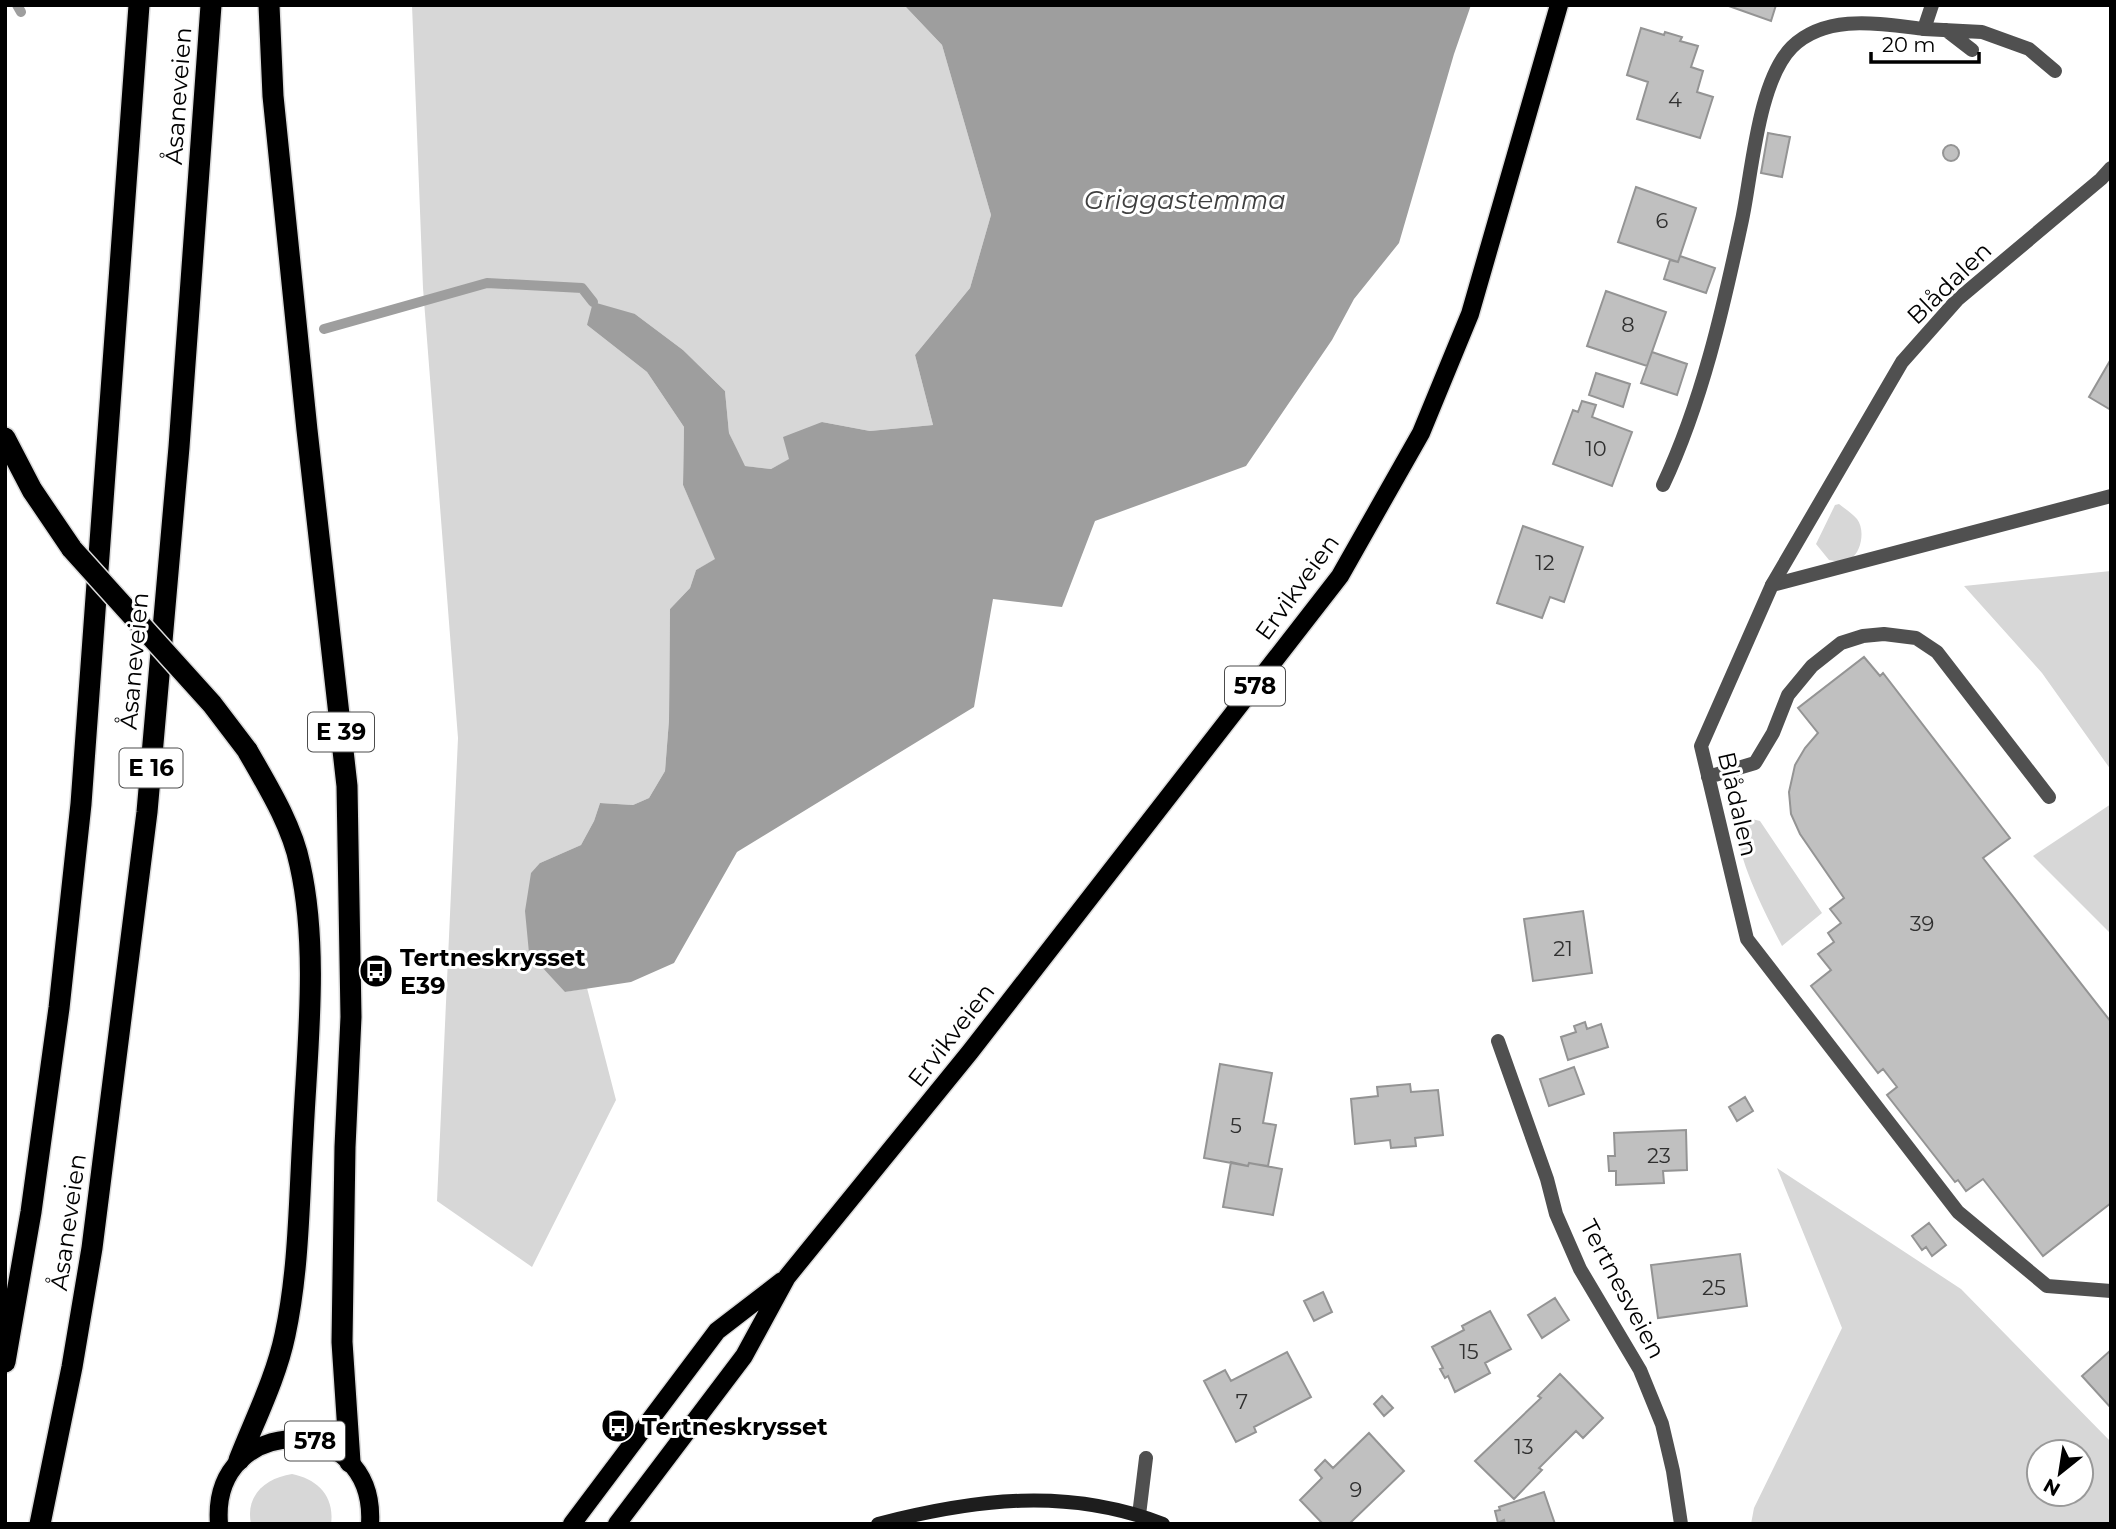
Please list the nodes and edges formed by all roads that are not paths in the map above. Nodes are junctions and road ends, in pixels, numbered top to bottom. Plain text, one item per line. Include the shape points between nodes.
1 (139, 5) edge
2 (211, 5) edge
3 (269, 5) edge
4 (1559, 5) edge
5 (1931, 5) edge
6 (1924, 29) junction
7 (1946, 30) junction
8 (1972, 50) dead end
9 (2055, 71) dead end
10 (2111, 168) edge
11 (5, 438) edge
12 (1663, 485) dead end
13 (2111, 496) edge
14 (1772, 585) junction
15 (1708, 777) junction
16 (2049, 797) dead end
17 (1498, 1041) dead end
18 (787, 1277) junction
19 (2111, 1291) edge
20 (5, 1362) edge
21 (1146, 1458) dead end
22 (239, 1460) junction
23 (350, 1462) junction
24 (1139, 1515) junction
25 (371, 1517) edge
26 (40, 1524) edge
27 (219, 1524) edge
28 (386, 1524) edge
29 (572, 1524) edge
30 (617, 1524) edge
31 (878, 1524) edge
32 (1163, 1524) edge
33 (1681, 1524) edge

1 - 20 highway, Åsaneveien / E 16 via 81,804 59,1008
2 - 26 highway, Åsaneveien / E 16 via 147,812 92,1248
3 - 23 highway, E 39 via 276,122 347,786 351,1017 342,1342
4 - 18 main road, Ervikveien / 578 via 1470,314 1421,433 1340,576 970,1052
5 - 6 street
6 - 7 street
6 - 12 street via 1866,22 1823,28 1793,46 1774,71 1710,352 1682,445
7 - 8 street
7 - 9 street via 1982,32 2029,49
10 - 14 street, Blådalen via 1957,300 1902,362
11 - 22 highway, bridge via 32,490 72,549 212,704 247,750 276,800 300,862 308,907 310,1005 296,1264 285,1336
13 - 14 street
14 - 15 street, Blådalen via 1701,746
15 - 16 street via 1755,763 1788,695 1812,666 1841,643 1884,634 1916,638 1937,652
15 - 19 street, Blådalen via 1747,939 1958,1212 2047,1286
17 - 33 street, Tertnesveien via 1556,1214 1580,1269 1640,1370 1662,1424
18 - 29 main road, Ervikveien / 578 via 717,1331
18 - 30 main road, Ervikveien / 578 via 744,1356
21 - 24 street
22 - 23 main road, 578 via 259,1445 307,1438 331,1447
22 - 27 main road, 578 via 224,1482 217,1507
23 - 25 main road, 578 via 368,1493
24 - 31 main road via 1102,1505 1012,1500 965,1504
24 - 32 main road
25 - 28 main road, 578

